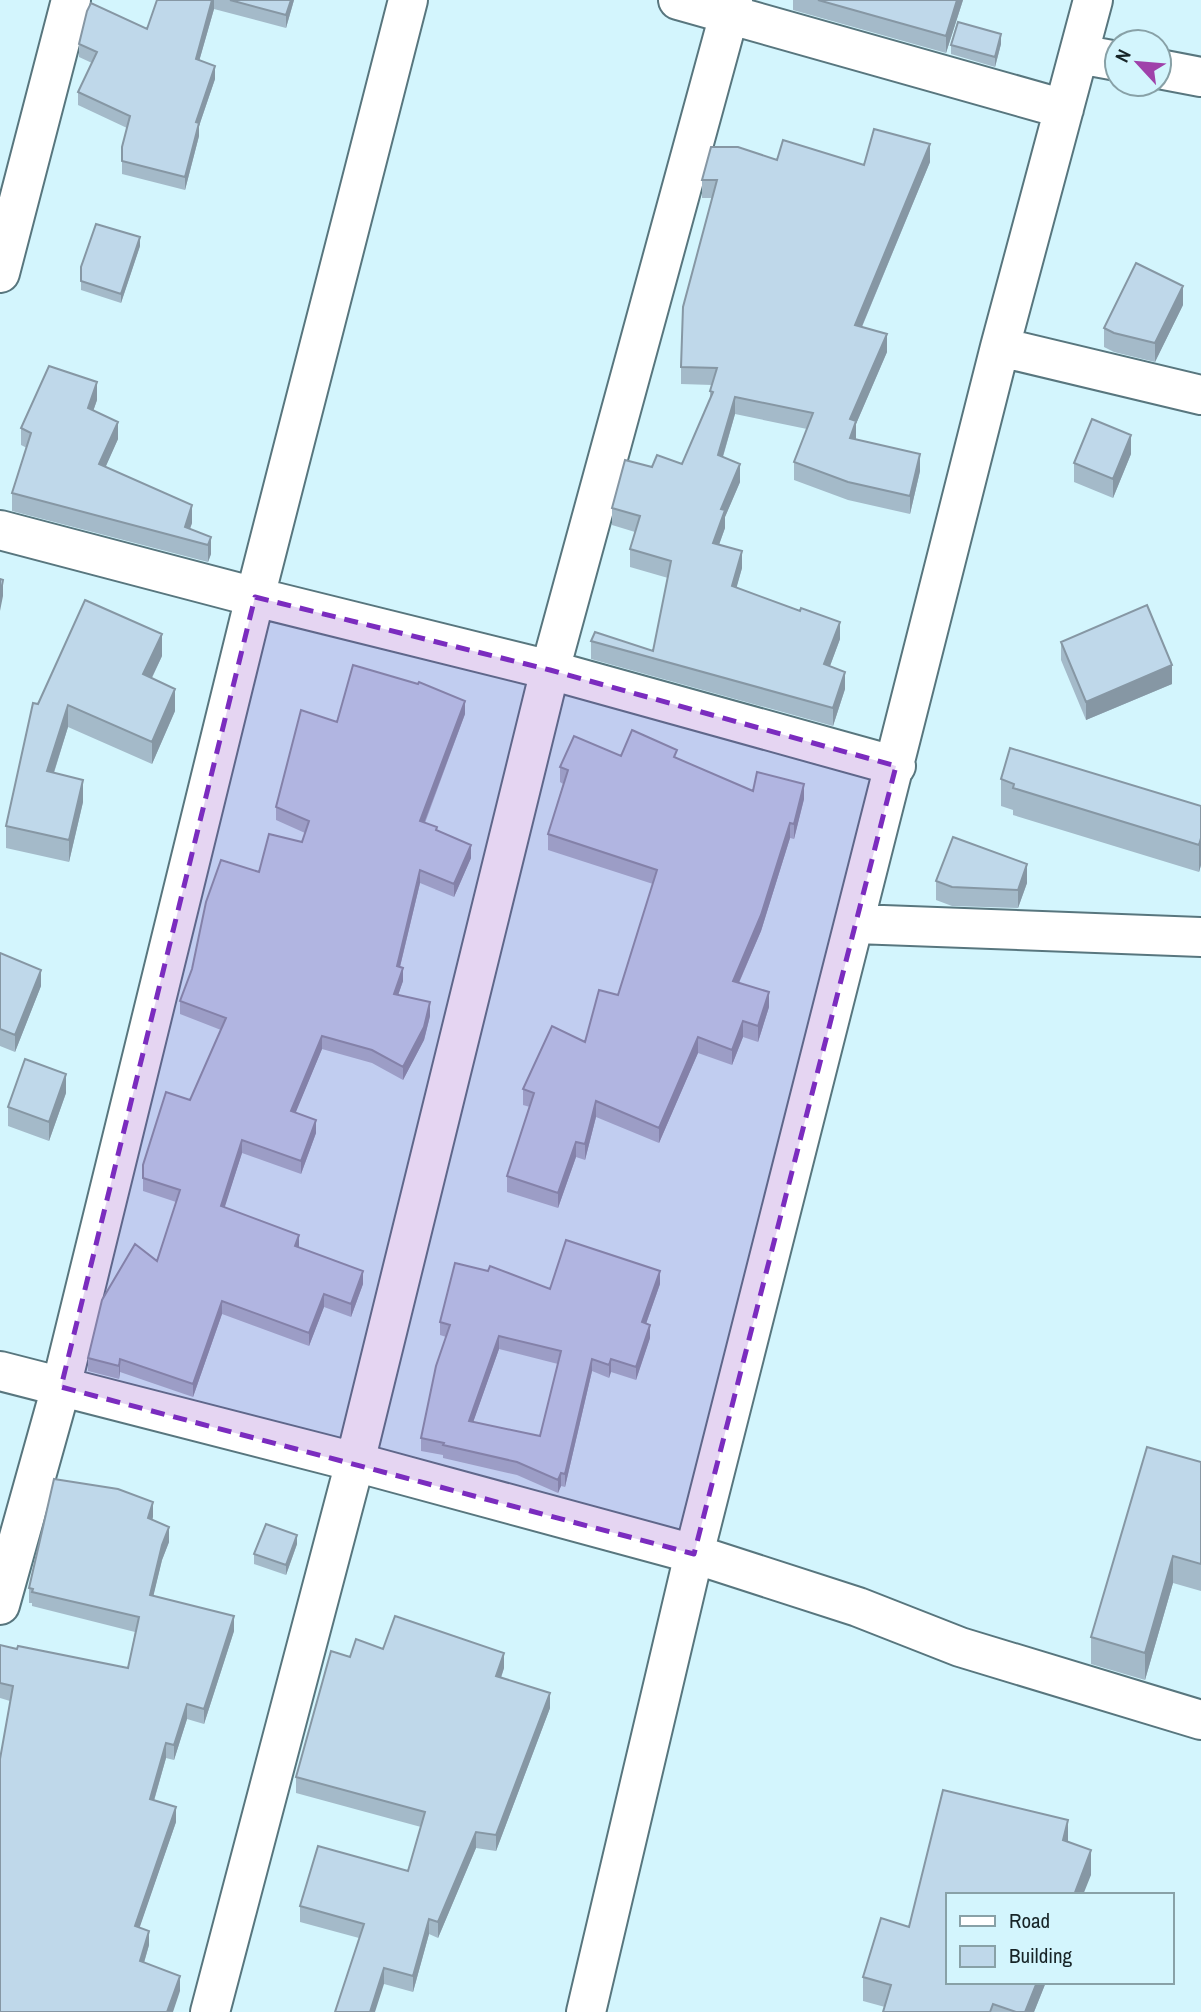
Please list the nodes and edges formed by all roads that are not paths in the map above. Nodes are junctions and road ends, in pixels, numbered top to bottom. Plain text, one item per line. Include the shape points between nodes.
1 (71, 0) edge
2 (408, 0) edge
3 (678, 0) edge
4 (1093, 0) edge
5 (731, 7) edge
6 (1079, 54) junction
7 (1103, 58) edge
8 (1173, 72) edge
9 (1201, 77) edge
10 (1064, 109) junction
11 (0, 274) edge
12 (1000, 348) junction
13 (1201, 395) edge
14 (0, 530) edge
15 (255, 597) junction
16 (550, 670) junction
17 (896, 766) junction
18 (856, 924) junction
19 (1201, 937) edge
20 (0, 1371) edge
21 (61, 1387) junction
22 (355, 1462) junction
23 (694, 1554) junction
24 (0, 1605) edge
25 (1201, 1720) edge
26 (210, 2012) edge
27 (586, 2012) edge

1 - 11 street
2 - 15 street
3 - 5 street
4 - 6 street
5 - 10 street
5 - 16 street
6 - 7 street
6 - 10 street
8 - 9 street
10 - 12 street
12 - 13 street
12 - 17 street
14 - 15 street
15 - 16 street
15 - 21 street
16 - 17 street
16 - 22 street
17 - 18 street
18 - 19 street
18 - 23 street
20 - 21 street
21 - 22 street
21 - 24 street
22 - 23 street
22 - 26 street
23 - 25 street via 858,1607 960,1647
23 - 27 street

